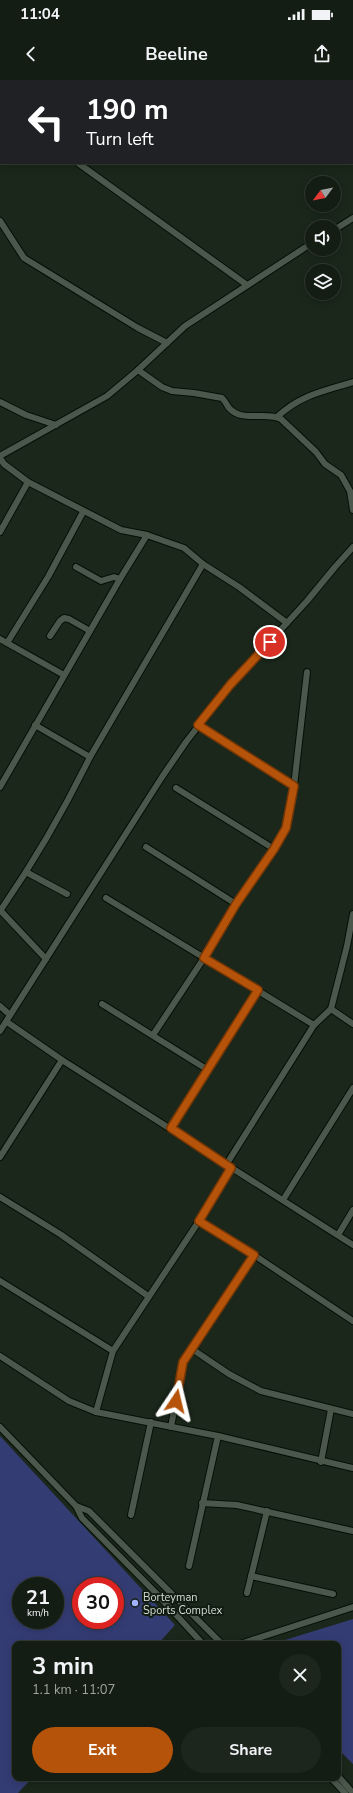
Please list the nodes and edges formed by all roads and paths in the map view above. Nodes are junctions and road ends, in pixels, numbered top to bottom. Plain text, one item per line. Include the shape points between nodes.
1 (79, 164) edge
2 (353, 218) edge
3 (0, 221) edge
4 (341, 226) edge
5 (305, 248) edge
6 (247, 285) junction
7 (167, 343) junction
8 (138, 370) junction
9 (353, 382) edge
10 (0, 402) edge
11 (277, 417) junction
12 (56, 425) junction
13 (0, 457) edge
14 (28, 482) junction
15 (353, 510) edge
16 (84, 512) junction
17 (0, 532) edge
18 (147, 535) junction
19 (353, 547) edge
20 (202, 564) junction
21 (76, 567) dead end
22 (120, 579) junction
23 (287, 623) junction
24 (90, 631) junction
25 (50, 636) dead end
26 (0, 640) edge
27 (6, 643) junction
28 (307, 672) dead end
29 (64, 675) junction
30 (35, 725) junction
31 (198, 725) junction
32 (90, 757) junction
33 (294, 786) junction
34 (0, 787) edge
35 (176, 788) dead end
36 (146, 846) dead end
37 (274, 849) junction
38 (26, 872) junction
39 (67, 894) dead end
40 (106, 898) dead end
41 (236, 904) junction
42 (0, 910) edge
43 (353, 914) edge
44 (350, 948) edge
45 (204, 958) junction
46 (46, 959) junction
47 (258, 990) junction
48 (102, 1004) dead end
49 (0, 1006) edge
50 (330, 1009) junction
51 (10, 1015) junction
52 (7, 1022) junction
53 (353, 1024) edge
54 (314, 1025) junction
55 (0, 1031) edge
56 (153, 1035) junction
57 (62, 1060) junction
58 (208, 1070) junction
59 (353, 1088) edge
60 (171, 1128) junction
61 (0, 1158) edge
62 (229, 1166) junction
63 (0, 1197) edge
64 (283, 1200) junction
65 (353, 1210) edge
66 (199, 1221) junction
67 (338, 1235) junction
68 (353, 1245) edge
69 (254, 1255) junction
70 (0, 1281) edge
71 (148, 1296) junction
72 (353, 1321) edge
73 (192, 1349) junction
74 (113, 1351) junction
75 (0, 1356) edge
76 (331, 1409) junction
77 (96, 1412) junction
78 (353, 1414) edge
79 (151, 1422) junction
80 (0, 1427) edge
81 (171, 1427) junction
82 (218, 1436) junction
83 (321, 1462) junction
84 (353, 1468) edge
85 (202, 1502) junction
86 (76, 1506) junction
87 (267, 1511) junction
88 (131, 1515) dead end
89 (353, 1531) edge
90 (189, 1566) dead end
91 (252, 1576) junction
92 (247, 1593) dead end
93 (333, 1594) dead end
94 (353, 1607) edge
95 (200, 1641) edge
96 (219, 1641) edge
97 (249, 1641) edge
98 (341, 1779) edge
99 (335, 1781) edge
100 (346, 1793) edge
101 (353, 1793) edge

1 - 6 street
2 - 4 street
3 - 7 street via 24,258
5 - 6 street
6 - 7 street via 185,326
7 - 8 street
8 - 11 street via 172,391 222,398 230,408 244,415
8 - 12 street via 107,396
9 - 11 street via 304,397
10 - 12 street via 26,415
11 - 15 street via 316,452 325,464 341,475 350,491
12 - 13 street
13 - 14 street via 4,464
14 - 16 street
14 - 17 street
16 - 18 street via 120,530
16 - 27 street via 48,577
18 - 20 street via 184,548
18 - 22 street
19 - 23 street
20 - 23 street via 239,587
20 - 32 street
21 - 22 street via 101,581 114,576
22 - 24 street
23 - 31 street via 230,685
24 - 25 street via 64,618
24 - 29 street
26 - 27 street
27 - 29 street
28 - 33 street
29 - 30 street
30 - 32 street
30 - 34 street
31 - 33 street
31 - 46 street
32 - 38 street
33 - 37 street via 286,828
35 - 37 street
36 - 41 street
37 - 41 street
38 - 39 street
38 - 42 street
40 - 45 street
41 - 45 street
42 - 46 street
43 - 44 street
44 - 50 street
45 - 47 street
45 - 56 street
46 - 51 street
47 - 54 street
47 - 58 street
48 - 56 street
49 - 51 street
50 - 53 street
50 - 54 street
51 - 52 street
52 - 55 street
52 - 57 street
54 - 62 street
56 - 58 street
57 - 60 street
57 - 61 street
58 - 60 street
59 - 64 street
60 - 62 street
62 - 64 street
62 - 66 street
63 - 71 street via 60,1234
64 - 67 street
65 - 67 street
66 - 69 street
66 - 71 street
67 - 68 street
69 - 72 street
69 - 73 street
70 - 74 street
71 - 74 street
73 - 76 street via 229,1374 261,1391
73 - 81 street via 183,1362
74 - 77 street
75 - 77 street via 69,1402
76 - 78 street
76 - 83 street
77 - 79 street
79 - 81 street
79 - 88 street
80 - 86 street
81 - 82 street
82 - 83 street
82 - 85 street
83 - 84 street
85 - 87 street
85 - 90 street
86 - 95 street via 82,1518
86 - 96 street via 88,1511
87 - 89 street
87 - 91 street
91 - 92 street
91 - 93 street
94 - 97 street
98 - 101 street
99 - 100 street

